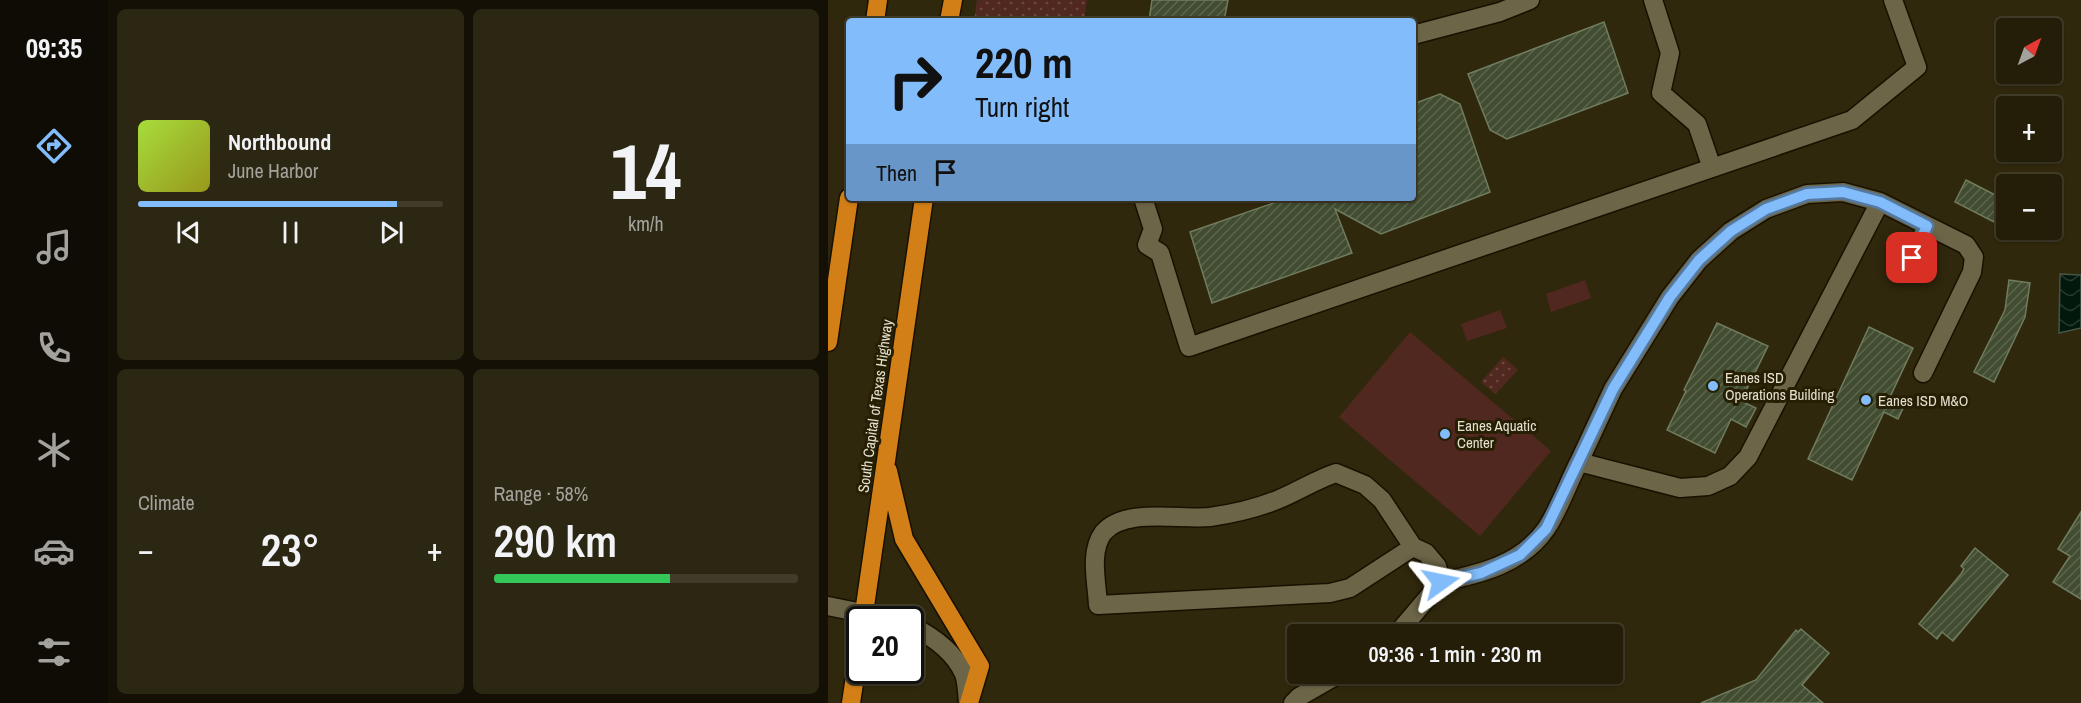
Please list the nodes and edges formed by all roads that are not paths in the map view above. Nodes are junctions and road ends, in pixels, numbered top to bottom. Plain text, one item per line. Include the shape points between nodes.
1 (878, 0) edge
2 (952, 0) edge
3 (1530, 0) edge
4 (1653, 0) edge
5 (1893, 0) edge
6 (875, 18) edge
7 (950, 18) edge
8 (1416, 34) edge
9 (1712, 168) junction
10 (849, 201) edge
11 (924, 201) edge
12 (1144, 201) edge
13 (1880, 202) junction
14 (1927, 226) junction
15 (1912, 258) dead end
16 (828, 342) edge
17 (1923, 373) dead end
18 (885, 460) junction
19 (1579, 462) junction
20 (1413, 547) junction
21 (1441, 582) junction
22 (828, 606) edge
23 (864, 606) edge
24 (846, 611) edge
25 (1405, 624) edge
26 (924, 631) edge
27 (854, 684) edge
28 (1322, 684) edge
29 (851, 703) edge
30 (968, 703) edge
31 (1293, 703) edge

1 - 6 highway
2 - 7 highway
3 - 8 street
4 - 9 street via 1670,53 1662,93 1697,124
5 - 9 street via 1917,67 1852,120
9 - 12 street via 1189,347 1160,253 1148,245 1152,229
10 - 16 highway
11 - 18 highway, South Capital of Texas Highway
13 - 14 street
13 - 19 street via 1843,192 1807,194 1766,209 1731,231 1699,260 1670,297 1613,389
13 - 19 street via 1749,456 1730,476 1708,486 1680,488
14 - 15 street
14 - 17 street via 1966,245 1974,257 1972,272
18 - 23 highway, South Capital of Texas Highway
18 - 30 highway via 904,539 980,666
19 - 21 street via 1546,529 1520,555 1481,573
20 - 20 street via 1350,588 1330,593 1098,605 1095,554 1102,535 1113,524 1149,516 1209,517 1241,510 1276,500 1336,473 1365,485 1382,501
20 - 21 street via 1437,566
21 - 25 street
22 - 24 street
26 - 30 street via 950,653 965,675
27 - 29 highway
28 - 31 street

